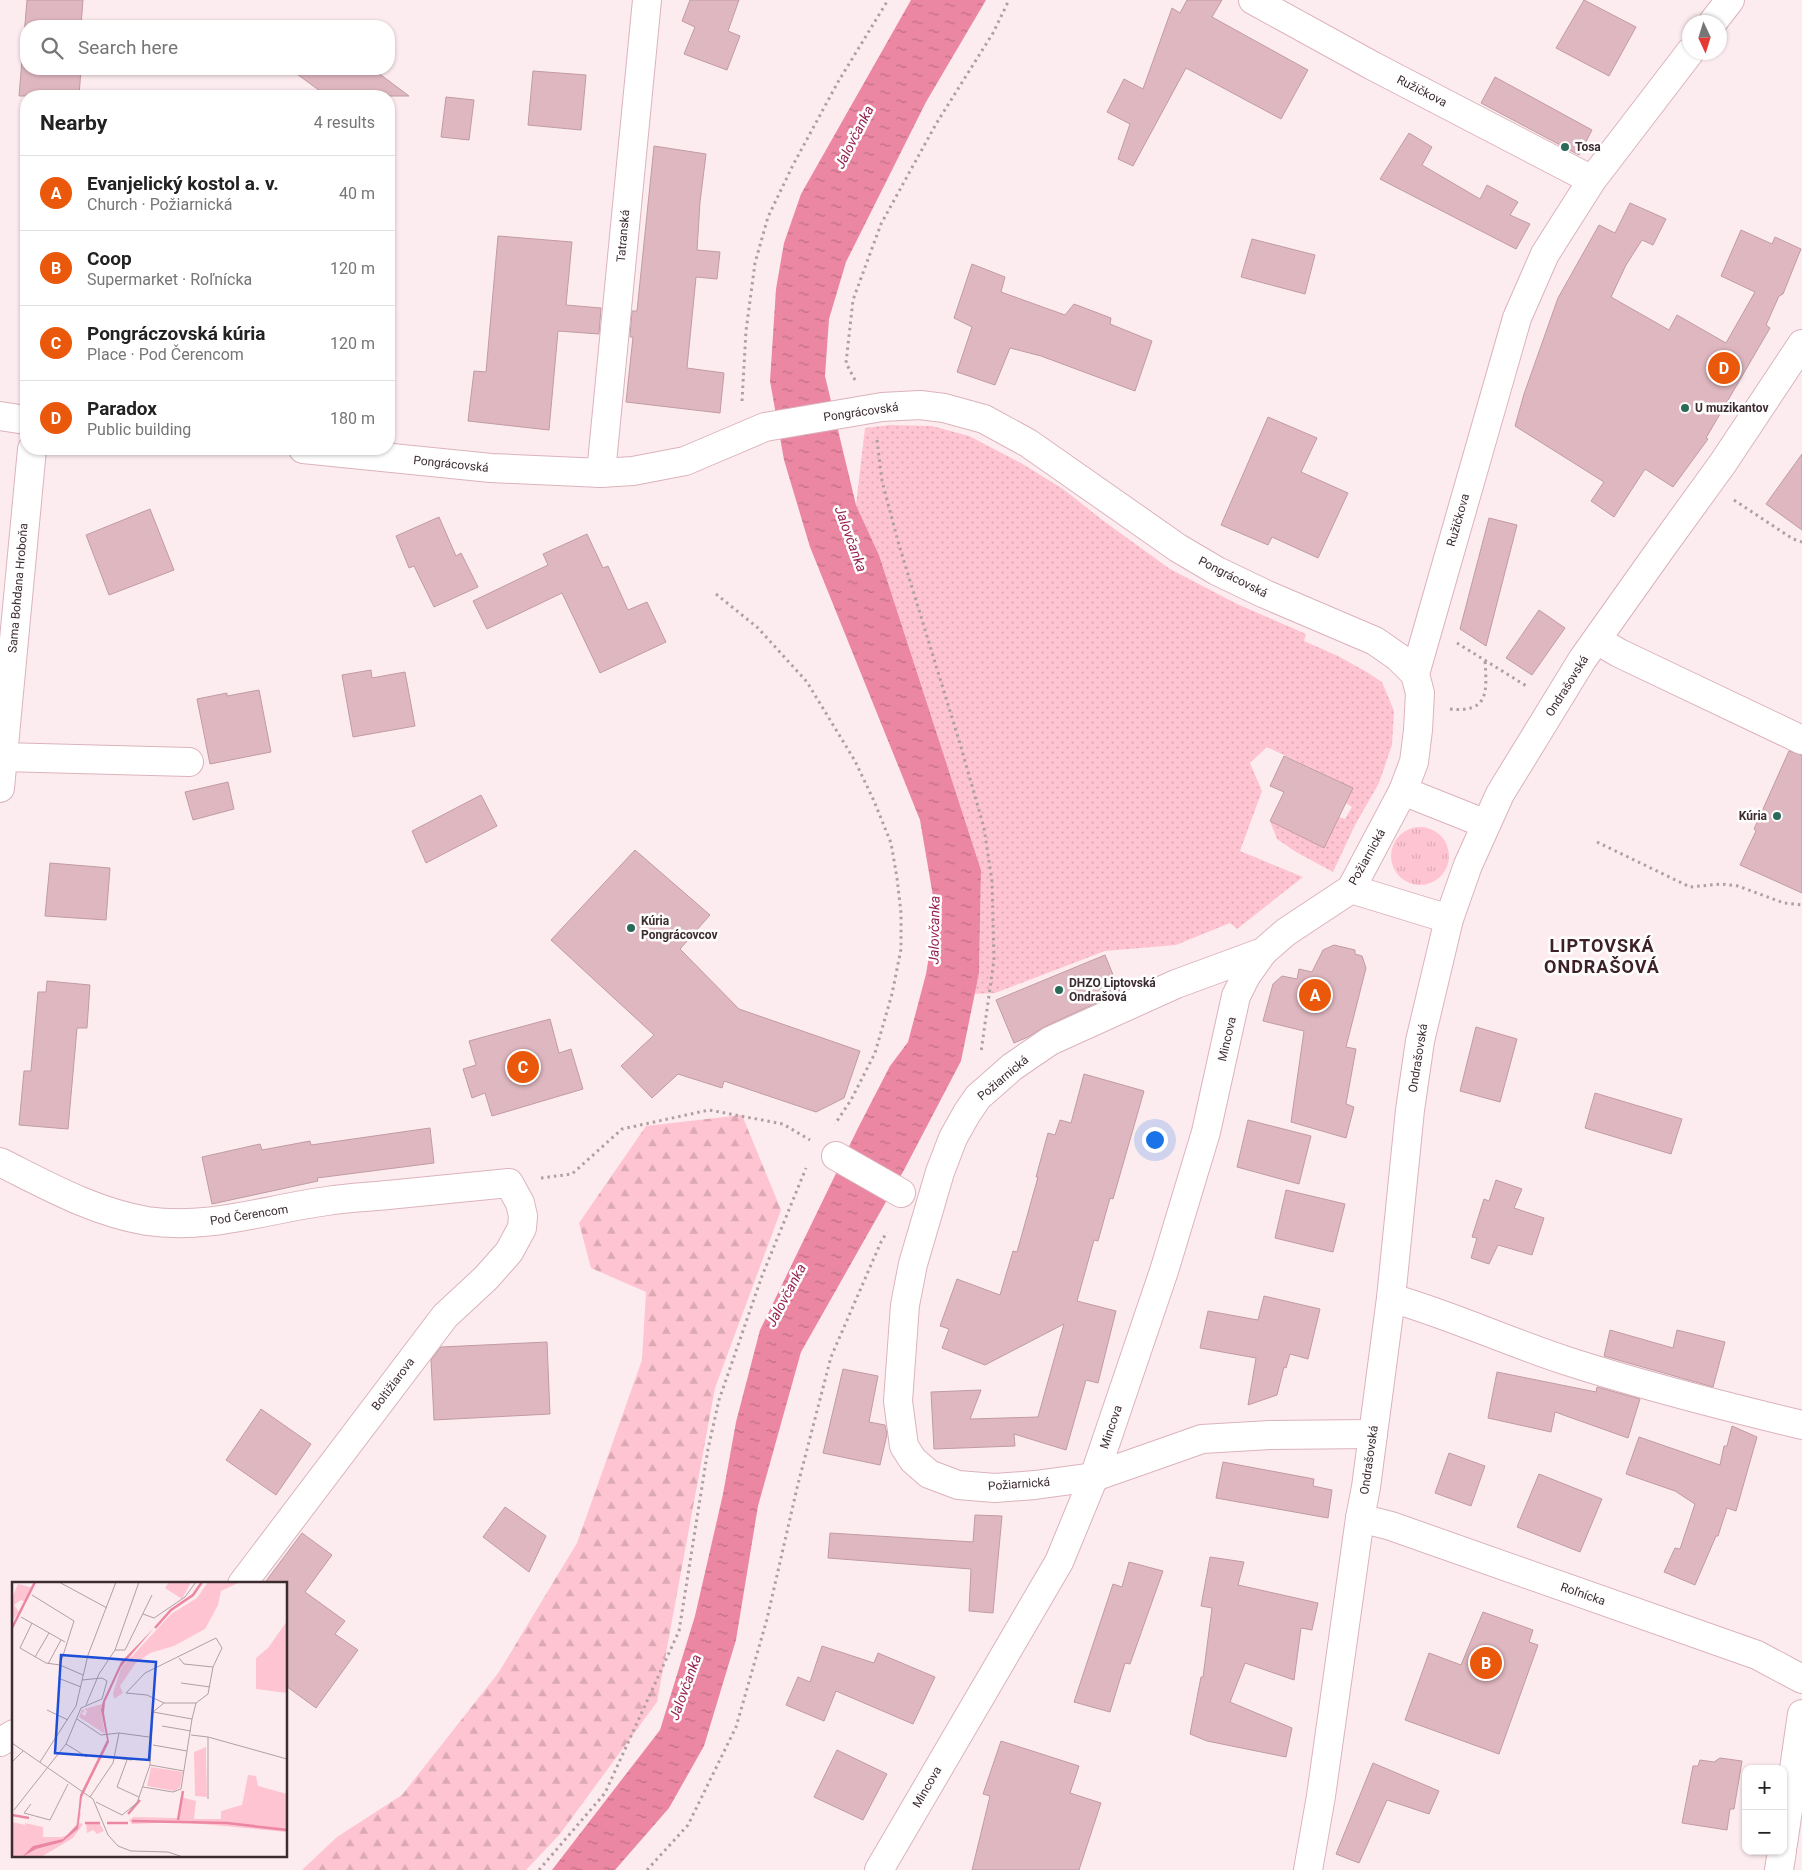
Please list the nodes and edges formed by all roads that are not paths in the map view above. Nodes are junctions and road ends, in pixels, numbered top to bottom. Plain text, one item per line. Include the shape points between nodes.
1 (647, 0) edge
2 (1253, 0) edge
3 (1730, 0) edge
4 (1718, 15) edge
5 (1684, 60) edge
6 (1592, 180) junction
7 (1802, 344) edge
8 (0, 416) edge
9 (20, 419) edge
10 (31, 455) edge
11 (363, 455) edge
12 (601, 472) junction
13 (1597, 640) junction
14 (1415, 674) junction
15 (1802, 740) edge
16 (2, 756) junction
17 (189, 762) dead end
18 (0, 788) edge
19 (1403, 791) junction
20 (1486, 824) junction
21 (1351, 889) junction
22 (1449, 919) junction
23 (1263, 952) junction
24 (828, 1151) road end
25 (0, 1162) edge
26 (509, 1183) joint
27 (901, 1193) dead end
28 (1391, 1298) junction
29 (1802, 1425) edge
30 (1373, 1434) junction
31 (1094, 1477) junction
32 (1360, 1518) junction
33 (244, 1582) edge
34 (1802, 1679) edge
35 (1802, 1714) edge
36 (12, 1735) edge
37 (0, 1742) edge
38 (1787, 1817) edge
39 (1782, 1855) edge
40 (879, 1870) edge
41 (1308, 1870) edge
42 (1780, 1870) edge

1 - 12 street, Tatranská
2 - 6 street, Ružičkova
3 - 4 street
5 - 6 street, Ružičkova
6 - 14 street, Ružičkova via 1545,254 1517,318
7 - 13 street, Ondrašovská
8 - 9 street
10 - 16 street, Sama Bohdana Hroboňa
11 - 12 street, Pongrácovská via 491,468
12 - 14 street, Pongrácovská via 633,471 680,462 764,427 856,400 882,407 920,405 944,408 984,420 1028,443 1178,548 1265,594 1375,641
13 - 15 street
13 - 20 street, Ondrašovská via 1504,787
14 - 19 street, Ružičkova via 1420,693 1418,730 1414,762
16 - 17 street
16 - 18 street, Sama Bohdana Hroboňa
19 - 20 street
19 - 21 street, Požiarnická
20 - 22 street, Ondrašovská
21 - 22 street
21 - 23 street, Požiarnická via 1301,921
22 - 28 street, Ondrašovská via 1420,1041
23 - 31 street, Mincova via 1236,996 1206,1132 1164,1271
23 - 31 street, Požiarnická via 1176,984 1050,1041 1012,1067 978,1097 953,1138 940,1172 913,1264 905,1305 898,1401 904,1446 913,1460 929,1474 958,1485 995,1488
24 - 27 street
25 - 26 street, Pod Čerencom via 70,1198 107,1212 150,1221 196,1223 327,1201
26 - 33 street, Boltižiarova via 523,1216 522,1228 509,1252 445,1316
28 - 29 street via 1567,1361 1708,1402
28 - 30 street, Ondrašovská
30 - 31 street, Požiarnická via 1202,1439
30 - 32 street, Ondrašovská
31 - 40 street, Mincova via 1059,1562
32 - 34 street, Roľnícka via 1391,1526 1757,1655
32 - 41 street, Ondrašovská
35 - 38 street
36 - 37 street
39 - 42 street

